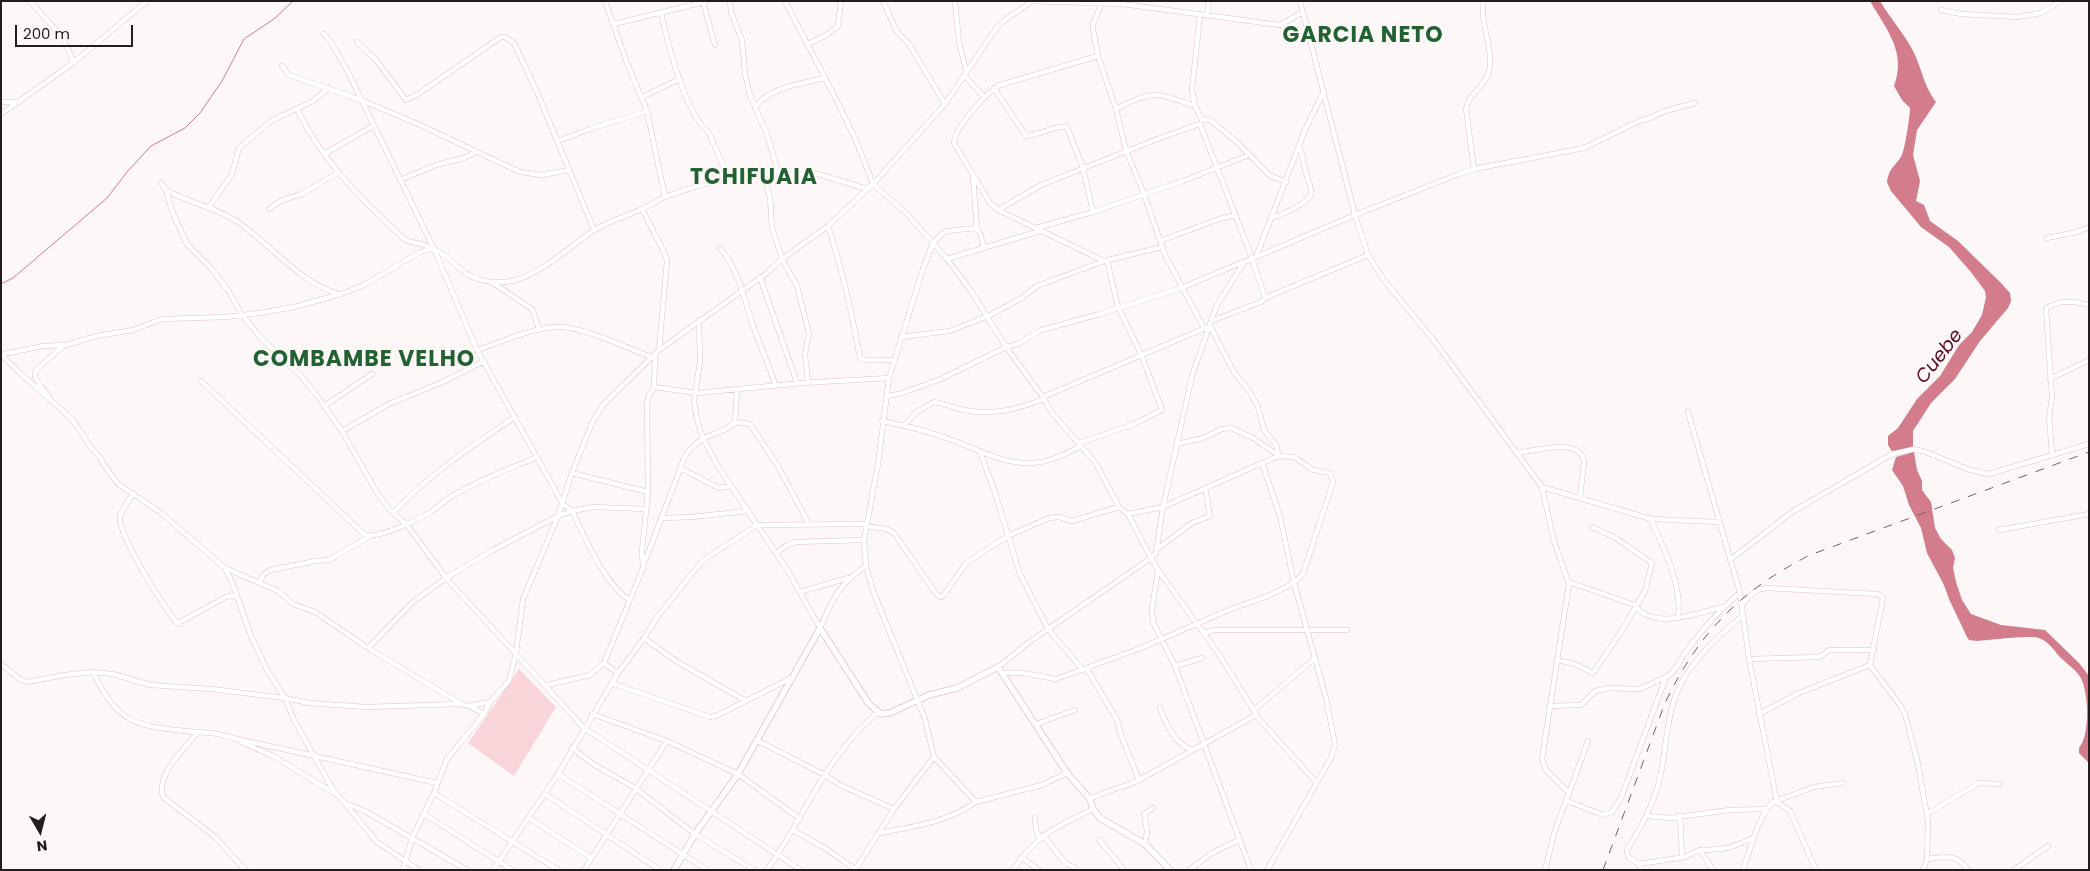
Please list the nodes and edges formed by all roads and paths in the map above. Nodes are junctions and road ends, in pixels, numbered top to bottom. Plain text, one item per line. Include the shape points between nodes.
1 (30, 1) edge
2 (147, 1) edge
3 (605, 1) edge
4 (730, 1) edge
5 (785, 1) edge
6 (841, 1) edge
7 (883, 1) edge
8 (955, 1) edge
9 (1209, 1) edge
10 (1300, 1) edge
11 (1483, 1) edge
12 (2061, 1) edge
13 (706, 2) edge
14 (1033, 2) edge
15 (1122, 3) edge
16 (1101, 5) junction
17 (1941, 10) dead end
18 (1302, 12) junction
19 (661, 13) junction
20 (1200, 15) junction
21 (1207, 16) junction
22 (614, 24) junction
23 (1280, 25) junction
24 (324, 34) dead end
25 (1310, 37) junction
26 (357, 42) dead end
27 (807, 44) junction
28 (715, 45) dead end
29 (1098, 56) junction
30 (73, 63) junction
31 (282, 66) dead end
32 (965, 73) junction
33 (825, 78) junction
34 (680, 79) junction
35 (329, 88) junction
36 (994, 88) junction
37 (1324, 91) junction
38 (642, 97) junction
39 (984, 97) junction
40 (361, 100) junction
41 (1, 102) edge
42 (19, 102) junction
43 (1695, 103) dead end
44 (944, 104) junction
45 (1195, 106) junction
46 (756, 108) junction
47 (1116, 109) junction
48 (298, 110) junction
49 (647, 111) junction
50 (1, 114) edge
51 (1201, 122) junction
52 (374, 126) junction
53 (558, 142) junction
54 (1299, 146) junction
55 (1126, 150) junction
56 (476, 152) junction
57 (324, 154) junction
58 (1249, 155) junction
59 (1217, 167) junction
60 (1083, 168) junction
61 (1474, 169) junction
62 (569, 170) junction
63 (338, 172) junction
64 (763, 174) junction
65 (779, 175) junction
66 (973, 176) junction
67 (729, 179) junction
68 (400, 180) junction
69 (1286, 182) junction
70 (161, 183) dead end
71 (873, 184) junction
72 (867, 188) junction
73 (166, 190) junction
74 (1144, 194) junction
75 (665, 197) junction
76 (209, 207) junction
77 (642, 209) junction
78 (270, 210) dead end
79 (998, 210) junction
80 (1093, 212) junction
81 (1236, 215) junction
82 (1355, 215) junction
83 (1271, 218) junction
84 (828, 226) junction
85 (2089, 227) edge
86 (977, 229) junction
87 (594, 230) junction
88 (1038, 230) junction
89 (2047, 238) dead end
90 (933, 243) junction
91 (1161, 244) junction
92 (720, 248) dead end
93 (984, 248) junction
94 (432, 249) junction
95 (1368, 255) junction
96 (1254, 257) junction
97 (782, 259) junction
98 (947, 259) junction
99 (1106, 260) junction
100 (1244, 262) junction
101 (760, 277) junction
102 (493, 283) junction
103 (1181, 288) junction
104 (742, 290) junction
105 (341, 294) junction
106 (1265, 298) junction
107 (2089, 305) edge
108 (1118, 307) junction
109 (242, 315) junction
110 (988, 316) junction
111 (699, 320) junction
112 (1211, 323) junction
113 (1204, 328) junction
114 (538, 329) junction
115 (901, 337) junction
116 (69, 344) junction
117 (1006, 346) junction
118 (477, 350) junction
119 (655, 354) junction
120 (1141, 354) junction
121 (894, 360) junction
122 (2089, 360) edge
123 (484, 361) junction
124 (372, 374) dead end
125 (889, 378) junction
126 (2050, 379) junction
127 (201, 381) dead end
128 (808, 382) junction
129 (796, 384) junction
130 (776, 386) junction
131 (654, 387) junction
132 (737, 390) junction
133 (697, 393) junction
134 (886, 396) junction
135 (49, 398) junction
136 (1043, 398) junction
137 (324, 406) junction
138 (1688, 412) dead end
139 (516, 418) junction
140 (882, 421) junction
141 (735, 422) junction
142 (905, 425) junction
143 (342, 431) junction
144 (703, 438) junction
145 (1080, 444) junction
146 (1177, 444) junction
147 (2089, 444) edge
148 (980, 452) junction
149 (1517, 453) junction
150 (2052, 454) junction
151 (1279, 456) junction
152 (537, 457) junction
153 (1262, 463) junction
154 (680, 468) junction
155 (572, 473) junction
156 (731, 486) junction
157 (1542, 487) junction
158 (1205, 488) junction
159 (648, 492) junction
160 (133, 493) junction
161 (1580, 498) junction
162 (563, 504) junction
163 (1119, 507) junction
164 (1163, 507) junction
165 (646, 509) junction
166 (572, 511) junction
167 (747, 511) junction
168 (393, 513) junction
169 (1128, 514) junction
170 (2089, 514) edge
171 (558, 516) junction
172 (663, 518) junction
173 (1651, 520) junction
174 (1718, 522) junction
175 (406, 524) junction
176 (809, 524) junction
177 (757, 525) junction
178 (865, 525) junction
179 (1592, 527) dead end
180 (1999, 530) dead end
181 (372, 536) junction
182 (1008, 536) junction
183 (864, 540) junction
184 (1157, 549) junction
185 (776, 553) junction
186 (1151, 558) junction
187 (1730, 560) junction
188 (866, 566) junction
189 (225, 568) junction
190 (643, 568) junction
191 (1158, 570) junction
192 (446, 578) junction
193 (849, 578) junction
194 (259, 583) junction
195 (1294, 583) junction
196 (1569, 584) junction
197 (800, 592) junction
198 (1740, 593) junction
199 (236, 595) junction
200 (629, 600) junction
201 (1742, 604) junction
202 (1635, 607) junction
203 (1722, 607) junction
204 (1743, 614) junction
205 (1678, 618) junction
206 (1197, 624) junction
207 (820, 628) junction
208 (1048, 629) junction
209 (1347, 630) dead end
210 (1307, 631) junction
211 (1204, 633) junction
212 (644, 638) junction
213 (1161, 639) junction
214 (368, 648) junction
215 (1874, 650) junction
216 (516, 653) junction
217 (1202, 658) dead end
218 (1314, 659) junction
219 (1749, 659) junction
220 (1557, 660) junction
221 (1, 664) edge
222 (604, 664) junction
223 (1870, 665) junction
224 (998, 666) junction
225 (1175, 666) junction
226 (1085, 669) junction
227 (93, 672) junction
228 (618, 673) junction
229 (1002, 673) junction
230 (1666, 677) junction
231 (792, 678) junction
232 (611, 683) junction
233 (546, 685) junction
234 (285, 698) junction
235 (746, 701) junction
236 (918, 701) junction
237 (490, 702) junction
238 (461, 704) junction
239 (469, 706) junction
240 (1549, 706) junction
241 (1160, 708) dead end
242 (1075, 710) dead end
243 (878, 712) junction
244 (1255, 712) junction
245 (484, 714) junction
246 (592, 714) junction
247 (1759, 714) junction
248 (1036, 724) junction
249 (584, 728) junction
250 (198, 732) junction
251 (232, 738) junction
252 (756, 740) junction
253 (667, 741) junction
254 (1588, 741) dead end
255 (1204, 745) junction
256 (572, 748) junction
257 (1192, 750) junction
258 (316, 756) junction
259 (934, 757) junction
260 (648, 769) junction
261 (1067, 773) junction
262 (558, 774) junction
263 (738, 774) junction
264 (825, 775) junction
265 (1139, 780) junction
266 (1316, 782) junction
267 (437, 783) junction
268 (1843, 783) dead end
269 (2000, 784) dead end
270 (635, 788) junction
271 (434, 793) junction
272 (1570, 793) junction
273 (545, 794) junction
274 (338, 795) junction
275 (1090, 799) junction
276 (1567, 801) junction
277 (1776, 801) junction
278 (976, 802) junction
279 (346, 803) junction
280 (1153, 808) dead end
281 (894, 809) junction
282 (1093, 809) junction
283 (1767, 810) junction
284 (712, 811) junction
285 (620, 812) junction
286 (424, 814) junction
287 (1927, 814) junction
288 (1680, 815) junction
289 (1648, 816) junction
290 (529, 818) junction
291 (1035, 818) dead end
292 (800, 819) junction
293 (793, 830) junction
294 (880, 833) junction
295 (607, 834) junction
296 (695, 834) junction
297 (1041, 836) junction
298 (412, 838) junction
299 (1754, 838) junction
300 (1099, 840) dead end
301 (1239, 840) junction
302 (513, 841) junction
303 (1145, 844) junction
304 (2048, 846) dead end
305 (1700, 850) junction
306 (683, 855) junction
307 (778, 855) junction
308 (1021, 857) junction
309 (1682, 857) junction
310 (591, 858) junction
311 (1927, 859) junction
312 (406, 861) junction
313 (499, 861) junction
314 (1074, 867) dead end
315 (1640, 867) edge
316 (855, 869) edge
317 (1922, 869) edge
318 (244, 870) edge
319 (403, 870) edge
320 (419, 870) edge
321 (467, 870) edge
322 (493, 870) edge
323 (512, 870) edge
324 (558, 870) edge
325 (584, 870) edge
326 (660, 870) edge
327 (674, 870) edge
328 (706, 870) edge
329 (754, 870) edge
330 (767, 870) edge
331 (801, 870) edge
332 (1013, 870) edge
333 (1039, 870) edge
334 (1124, 870) edge
335 (1170, 870) edge
336 (1189, 870) edge
337 (1251, 870) edge
338 (1267, 870) edge
339 (1545, 870) edge
340 (1713, 870) edge
341 (1743, 870) edge
342 (1816, 870) edge
343 (1968, 870) edge
344 (2014, 870) edge

1 - 30 street via 56,30
2 - 30 street
3 - 22 street
4 - 46 street via 742,40 750,96
5 - 27 street
6 - 27 street via 838,26
7 - 44 street via 893,26 909,44
8 - 32 street
9 - 21 street
10 - 18 street
11 - 61 street via 1489,74 1467,102 1466,109
12 - 17 street via 2041,13 2018,17
13 - 19 street
13 - 28 street
14 - 16 street
14 - 32 street via 997,27
15 - 16 street
15 - 20 street
16 - 29 street via 1093,24
18 - 23 street
18 - 25 street
19 - 22 street
19 - 34 street
20 - 21 street
20 - 45 street via 1192,90
21 - 23 street
22 - 38 street
23 - 25 street via 1295,28
24 - 40 street via 332,42
25 - 37 street
26 - 53 street via 377,61 406,100 501,37 511,39 534,83
27 - 33 street
29 - 36 street
29 - 47 street
30 - 42 street
31 - 35 street via 290,75
32 - 39 street
32 - 44 street
33 - 46 street via 770,94
33 - 71 street
34 - 38 street
34 - 67 street via 691,110 710,133
35 - 40 street
35 - 48 street
36 - 39 street
36 - 60 street via 1026,136 1063,125 1067,127
37 - 54 street
37 - 82 street
38 - 49 street
39 - 66 street via 954,140
40 - 52 street
40 - 56 street
41 - 42 street
42 - 50 street
43 - 61 street via 1639,121 1584,148
44 - 71 street
45 - 47 street via 1154,94 1137,97
45 - 51 street
46 - 65 street
47 - 55 street
48 - 57 street
48 - 76 street via 271,121 239,148 232,174
49 - 53 street
49 - 75 street
51 - 55 street
51 - 58 street via 1209,119
51 - 59 street
52 - 57 street
52 - 68 street
53 - 62 street
54 - 69 street
54 - 83 street via 1304,155 1310,196 1282,215
55 - 60 street
55 - 74 street
56 - 62 street via 528,174
56 - 68 street via 436,164
57 - 63 street
58 - 59 street
58 - 69 street via 1269,175
59 - 74 street
59 - 81 street
60 - 79 street via 1041,185
60 - 80 street
61 - 82 street
62 - 87 street
63 - 78 street via 302,194 282,200
63 - 94 street via 405,240 424,243
64 - 65 street
64 - 67 street
64 - 97 street via 770,198 772,228
65 - 72 street via 818,174
66 - 79 street
66 - 86 street
67 - 75 street
68 - 94 street
69 - 83 street
70 - 73 street
71 - 72 street
71 - 90 street
72 - 84 street
73 - 76 street via 190,203
73 - 109 street via 187,244 228,290
74 - 80 street
74 - 91 street
75 - 77 street
76 - 105 street via 242,225 310,280
77 - 87 street
77 - 119 street via 666,261
79 - 88 street
80 - 88 street
81 - 91 street
81 - 96 street
82 - 95 street
82 - 96 street
83 - 96 street
84 - 97 street
84 - 121 street via 848,296 860,358
85 - 89 street
86 - 90 street via 947,231
86 - 93 street
87 - 102 street via 532,273 508,282
88 - 93 street
88 - 99 street
90 - 98 street
90 - 115 street
91 - 99 street
91 - 103 street
92 - 104 street via 731,262
93 - 98 street
94 - 102 street via 446,256 464,273
94 - 105 street via 420,252 362,286
94 - 118 street
95 - 106 street
95 - 149 street
96 - 100 street
96 - 106 street
97 - 101 street
97 - 128 street via 798,286 809,334 805,354
98 - 110 street
99 - 108 street
99 - 110 street via 1037,286
100 - 103 street
100 - 112 street via 1223,293
101 - 104 street
101 - 129 street
102 - 114 street via 532,309
103 - 108 street
103 - 113 street
104 - 111 street
104 - 130 street
105 - 109 street via 294,307
106 - 112 street
107 - 126 street via 2066,301 2046,309
108 - 117 street via 1041,330 1018,344
108 - 120 street
109 - 116 street via 166,318 133,330
109 - 137 street via 301,376
110 - 115 street via 938,334
110 - 117 street
111 - 119 street
111 - 133 street
112 - 113 street
112 - 146 street via 1187,394
112 - 151 street via 1235,374 1258,407 1264,430 1276,445
113 - 120 street
114 - 118 street
114 - 119 street via 559,327 578,330
115 - 121 street
116 - 135 street via 56,351 35,373 35,379
116 - 135 street via 3,355
117 - 134 street via 942,379
117 - 136 street
118 - 123 street
119 - 131 street
119 - 155 street via 603,406 592,423
120 - 136 street
120 - 145 street via 1162,410
121 - 125 street
122 - 126 street
123 - 139 street
123 - 143 street via 391,403
124 - 137 street
125 - 128 street
125 - 134 street
126 - 150 street
127 - 181 street via 363,534
128 - 129 street
129 - 130 street
130 - 132 street
131 - 133 street
131 - 159 street via 647,403
132 - 133 street
132 - 141 street
133 - 144 street via 694,406
134 - 140 street
135 - 160 street via 72,419 114,480
136 - 142 street via 990,413 934,402 915,413
136 - 145 street
137 - 143 street
138 - 174 street
139 - 152 street
139 - 168 street via 461,454 410,494
140 - 142 street
140 - 178 street via 878,464
141 - 144 street via 723,431
141 - 176 street via 750,424 779,468
142 - 148 street
143 - 168 street via 376,491
144 - 154 street via 688,451
144 - 156 street
145 - 148 street via 1051,459 1028,463
145 - 163 street via 1095,462
146 - 151 street via 1232,428
146 - 164 street
147 - 150 street
148 - 182 street
149 - 157 street
149 - 161 street via 1566,446 1577,450 1584,462
150 - 187 street via 1989,474 1914,450 1892,454 1792,512
151 - 153 street
151 - 195 street via 1294,457 1313,470 1330,473 1333,478 1303,574
152 - 162 street
152 - 175 street via 468,487
153 - 158 street
153 - 195 street via 1280,516
154 - 156 street via 719,488
154 - 172 street
155 - 159 street
155 - 162 street
156 - 167 street
157 - 161 street
157 - 196 street via 1554,541
158 - 164 street
158 - 184 street via 1210,516 1192,523
159 - 165 street
160 - 189 street
160 - 199 street via 120,515 124,533 161,601 177,623
161 - 173 street
162 - 166 street
162 - 171 street
163 - 169 street
163 - 182 street via 1072,521 1049,518
164 - 169 street
164 - 184 street
165 - 166 street via 615,506
165 - 190 street
166 - 171 street
166 - 200 street via 608,578
167 - 172 street
167 - 177 street
168 - 175 street
169 - 186 street
170 - 180 street
171 - 192 street
171 - 216 street via 523,599
172 - 190 street
173 - 174 street
173 - 205 street via 1672,569
174 - 187 street
175 - 181 street
175 - 192 street
176 - 177 street
176 - 178 street
177 - 185 street
177 - 212 street via 702,561
178 - 182 street via 894,533 941,597 966,563
178 - 183 street
179 - 202 street via 1652,562 1646,591
181 - 194 street via 329,560 270,570
182 - 208 street via 1020,574
183 - 185 street via 796,542
183 - 188 street
184 - 186 street
185 - 197 street
186 - 191 street
186 - 208 street
187 - 198 street
188 - 193 street
188 - 236 street
189 - 194 street
189 - 199 street
190 - 200 street
191 - 206 street
191 - 213 street via 1152,615
192 - 214 street via 413,602
192 - 216 street
193 - 197 street
193 - 207 street via 830,604
194 - 214 street via 278,591 293,604 315,612
195 - 206 street
195 - 210 street
196 - 202 street
196 - 220 street
197 - 207 street
198 - 201 street
198 - 203 street
199 - 234 street via 267,670
200 - 222 street
201 - 204 street
201 - 215 street via 1757,590 1766,588 1878,594 1884,602
202 - 205 street via 1661,620
202 - 220 street via 1593,674 1575,664
203 - 205 street
203 - 230 street
204 - 219 street
204 - 289 street via 1697,659 1682,680
206 - 211 street
206 - 213 street
207 - 231 street
207 - 243 street via 869,704
208 - 224 street
208 - 226 street
209 - 210 street
210 - 211 street via 1215,630
210 - 218 street
211 - 244 street
212 - 228 street
212 - 235 street via 676,661
213 - 225 street
213 - 226 street
214 - 238 street
215 - 219 street via 1841,649 1828,650 1820,657
215 - 223 street
216 - 233 street
216 - 237 street via 509,681
217 - 225 street
218 - 244 street
218 - 266 street via 1335,744 1331,758
219 - 247 street
220 - 240 street
221 - 227 street via 28,682
222 - 228 street
222 - 233 street via 590,675
223 - 247 street via 1799,693
223 - 287 street via 1905,714
224 - 229 street
224 - 236 street via 966,685
225 - 255 street
226 - 229 street via 1054,679
226 - 265 street via 1115,715
227 - 234 street via 150,685
227 - 250 street via 111,702 133,722
228 - 232 street
229 - 248 street
230 - 240 street via 1640,689 1595,691 1581,705
230 - 276 street via 1616,808 1603,815
231 - 235 street
231 - 252 street
232 - 235 street via 710,717
232 - 246 street
233 - 249 street
234 - 238 street via 366,708
234 - 258 street
236 - 243 street via 890,713
236 - 259 street
237 - 239 street
237 - 245 street
238 - 239 street
239 - 245 street
240 - 272 street via 1542,762
241 - 257 street via 1169,729 1185,748
242 - 248 street
243 - 264 street via 852,737
244 - 255 street
244 - 266 street
245 - 267 street via 447,759
246 - 249 street
246 - 253 street
247 - 277 street
248 - 261 street
249 - 256 street
249 - 260 street
250 - 251 street via 216,732
250 - 318 street via 166,772 162,780 163,798 215,837
251 - 258 street
251 - 274 street via 273,756
252 - 263 street
252 - 264 street
253 - 260 street
253 - 263 street
254 - 272 street
255 - 257 street
255 - 301 street
256 - 262 street
256 - 270 street
257 - 265 street
258 - 267 street
258 - 274 street
259 - 278 street
259 - 281 street
260 - 270 street
260 - 284 street
261 - 275 street
261 - 278 street via 1042,785
262 - 273 street
262 - 285 street
263 - 284 street
263 - 292 street
264 - 281 street via 840,786
264 - 292 street
265 - 275 street
266 - 338 street
267 - 271 street
268 - 277 street via 1814,787
269 - 287 street via 1980,783
270 - 285 street
270 - 296 street
271 - 286 street
271 - 302 street
272 - 276 street
273 - 290 street
273 - 295 street
274 - 279 street
275 - 282 street
276 - 339 street via 1555,830
277 - 283 street
277 - 342 street via 1790,811
278 - 294 street via 936,821
279 - 298 street
279 - 312 street via 377,842
280 - 303 street via 1144,814 1148,831
281 - 294 street
282 - 297 street
282 - 303 street via 1100,818
283 - 288 street via 1737,809
283 - 299 street
284 - 296 street
284 - 307 street
285 - 295 street
285 - 306 street
286 - 298 street
286 - 313 street
287 - 311 street
288 - 289 street via 1670,818
288 - 309 street
289 - 315 street via 1627,852 1628,857
290 - 302 street
290 - 310 street
291 - 297 street via 1036,829
292 - 293 street
293 - 307 street
293 - 316 street
294 - 316 street
295 - 310 street
295 - 326 street
296 - 306 street
296 - 329 street
297 - 308 street
297 - 314 street via 1066,864
298 - 312 street
298 - 321 street
299 - 305 street via 1728,848
299 - 341 street
300 - 334 street
301 - 336 street via 1212,853
301 - 337 street
302 - 313 street
302 - 324 street
303 - 335 street
304 - 344 street
305 - 309 street
305 - 340 street
306 - 327 street
306 - 328 street
307 - 330 street
307 - 331 street
308 - 332 street
308 - 333 street
309 - 315 street
310 - 325 street
311 - 317 street
311 - 343 street via 1953,857
312 - 319 street
312 - 320 street
313 - 322 street
313 - 323 street

